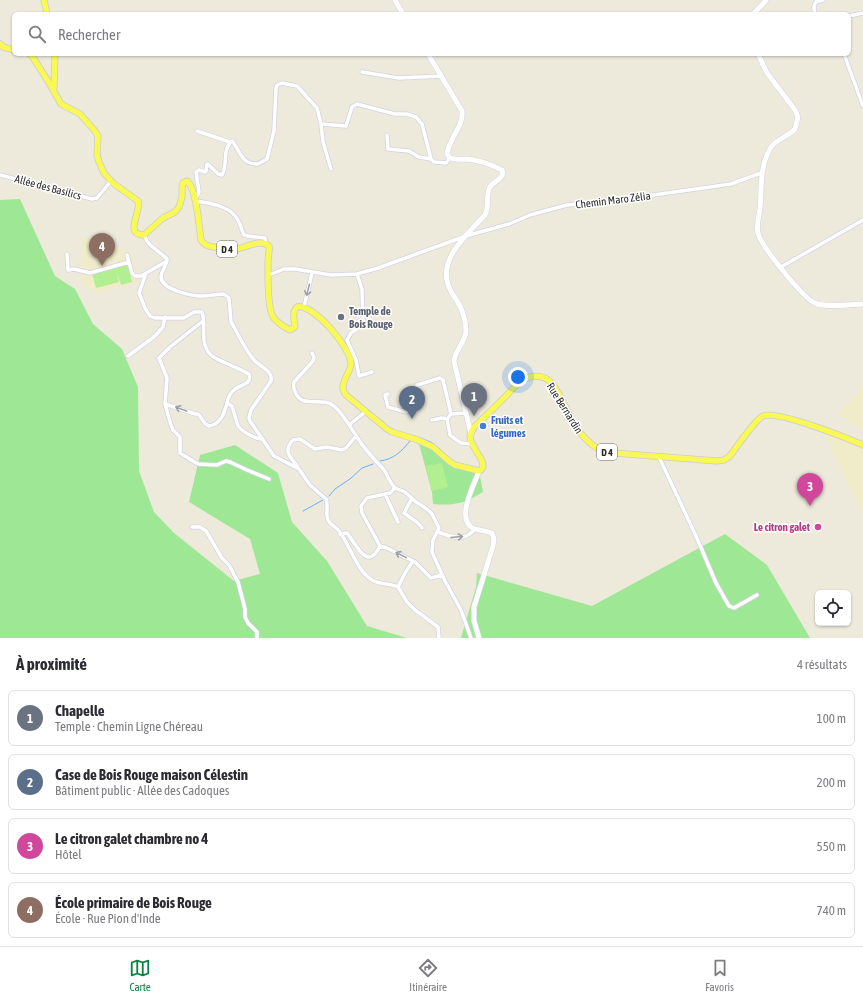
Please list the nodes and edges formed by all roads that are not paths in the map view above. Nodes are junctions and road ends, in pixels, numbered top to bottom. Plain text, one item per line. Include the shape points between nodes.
1 (44, 0) edge
2 (395, 0) edge
3 (766, 0) edge
4 (823, 0) edge
5 (47, 12) edge
6 (402, 12) edge
7 (755, 12) edge
8 (814, 12) edge
9 (863, 13) edge
10 (851, 16) edge
11 (0, 44) edge
12 (12, 49) edge
13 (32, 56) edge
14 (55, 56) edge
15 (429, 56) edge
16 (759, 56) edge
17 (845, 56) edge
18 (362, 72) dead end
19 (442, 76) junction
20 (50, 79) junction
21 (863, 106) edge
22 (321, 124) junction
23 (196, 131) dead end
24 (387, 135) dead end
25 (230, 142) junction
26 (450, 158) junction
27 (431, 159) junction
28 (331, 169) dead end
29 (761, 173) junction
30 (0, 175) edge
31 (111, 181) junction
32 (194, 199) junction
33 (863, 220) edge
34 (144, 235) junction
35 (466, 236) junction
36 (266, 244) junction
37 (67, 254) dead end
38 (127, 255) dead end
39 (167, 261) junction
40 (129, 262) junction
41 (781, 267) junction
42 (146, 273) junction
43 (312, 273) junction
44 (357, 274) junction
45 (269, 275) junction
46 (863, 304) edge
47 (304, 307) junction
48 (165, 317) junction
49 (203, 321) junction
50 (312, 353) dead end
51 (128, 356) dead end
52 (372, 372) dead end
53 (388, 394) dead end
54 (165, 404) junction
55 (227, 404) junction
56 (365, 412) junction
57 (466, 413) junction
58 (451, 414) junction
59 (447, 419) junction
60 (432, 420) dead end
61 (350, 425) junction
62 (471, 434) junction
63 (356, 436) junction
64 (262, 439) junction
65 (472, 444) junction
66 (863, 445) edge
67 (659, 457) junction
68 (299, 469) junction
69 (479, 471) junction
70 (269, 478) dead end
71 (395, 488) junction
72 (385, 494) junction
73 (412, 498) junction
74 (398, 522) dead end
75 (192, 527) dead end
76 (422, 528) dead end
77 (475, 529) junction
78 (438, 532) junction
79 (340, 534) junction
80 (380, 546) junction
81 (413, 561) junction
82 (442, 575) junction
83 (398, 587) junction
84 (757, 595) dead end
85 (257, 638) edge
86 (439, 638) edge
87 (471, 638) edge
88 (479, 638) edge

1 - 5 main road
2 - 6 street
3 - 7 street
4 - 8 street via 814,4
9 - 10 street
11 - 12 main road
13 - 20 main road
14 - 20 main road
15 - 19 street
16 - 29 street via 767,73 798,117 796,129 772,145
17 - 21 street
18 - 19 street via 399,78
19 - 26 street via 463,115 448,148 447,154
20 - 31 main road via 61,104 80,114 96,131 99,162
22 - 25 street via 317,108 297,86 282,83 276,88 274,131 267,159 258,164 248,162 239,155 233,142
22 - 27 street via 346,126 352,107 357,104 395,114 412,115 422,124
22 - 28 street
23 - 25 street
24 - 27 street via 388,149 409,151
25 - 32 street via 222,176 208,164 206,171 196,172 199,192
26 - 27 street via 446,163 434,162
26 - 35 street via 483,163 502,170 503,174 489,189 488,210
29 - 35 street, Chemin Maro Zélia via 731,184 567,205
29 - 41 street via 757,232
30 - 31 street, Allée des Basilics via 92,199 97,198
31 - 34 main road via 138,201 139,209 133,227 138,234
32 - 34 main road, D 4 via 190,183 183,183 179,207
32 - 36 street via 231,211 244,235 265,238
32 - 36 main road, D 4 via 203,243 231,250 258,243
33 - 41 street
34 - 39 street via 148,244
35 - 44 street, Chemin Maro Zélia
35 - 57 street via 454,249 448,263 447,276 466,328 454,361
36 - 45 main road via 270,250
37 - 40 street via 68,270 90,273
38 - 40 street
39 - 42 street
39 - 64 street via 161,276 168,287 198,296 227,296 234,327 253,359 270,373 271,381 253,406 249,418
40 - 42 street via 135,276
41 - 46 street via 804,295 815,303
42 - 48 street via 139,293 145,308 152,317
43 - 44 street, Chemin Maro Zélia
43 - 45 street, Chemin Maro Zélia via 284,269
43 -> 47 street
44 - 52 street via 362,289 363,322 347,340 356,360 359,376
45 - 47 main road via 270,309 275,319 290,330 294,327 294,310 297,307
47 - 56 main road via 328,324 349,356 350,370 342,391
48 - 49 street via 184,318 194,312 202,312
48 - 51 street via 163,327 155,336
49 - 54 street via 159,358 167,378
49 - 55 street via 205,346 210,355 241,369 250,376 248,382 234,390
50 - 61 street via 313,361 294,382 296,394 305,401 318,401 333,406
53 - 58 street via 385,395 388,407 406,412 411,409 417,385 440,378 443,380
55 -> 54 street via 223,416 211,426 206,425 198,414
54 - 70 street via 173,430 180,437 179,451 182,455 198,464 217,465 230,462
55 - 64 street via 232,406 240,429
56 - 61 street
56 - 69 main road via 392,432 421,441 433,447 450,462
57 - 58 street
57 - 62 street
58 - 59 street
59 - 60 street
59 - 65 street via 450,435 461,443
61 - 63 street
62 - 65 main road
62 - 67 main road, Rue Bernardin / D 4 via 474,427 523,380 540,376 554,385 575,426 586,440 599,450
63 - 68 street via 342,450 327,447 315,449 300,439 293,440 287,452
63 - 71 street
64 - 68 street via 274,456
65 - 69 main road via 483,462 484,466
66 - 67 main road, Rue Bernardin / D 4 via 825,430 768,415 760,418 724,460
67 - 84 street via 729,606 734,608
68 - 79 street via 310,485 326,499 328,521
69 - 77 street via 467,502 465,515 466,521
71 - 72 street
71 - 73 street
72 - 74 street
72 - 80 street via 367,498 361,506 362,513
73 - 76 street via 404,513
73 - 78 street via 432,514 439,528
75 - 85 street via 200,527 206,531 234,573 245,616 257,632
78 -> 77 street via 453,538 473,532
77 - 88 street via 492,533 494,539 474,607 474,621
78 - 82 street via 431,549
79 - 80 street via 349,534 366,557 374,554
79 - 83 street via 353,557 370,578
81 -> 80 street
81 - 82 street via 431,578
81 - 83 street
82 - 87 street via 459,606
83 - 86 street via 407,602 438,627

